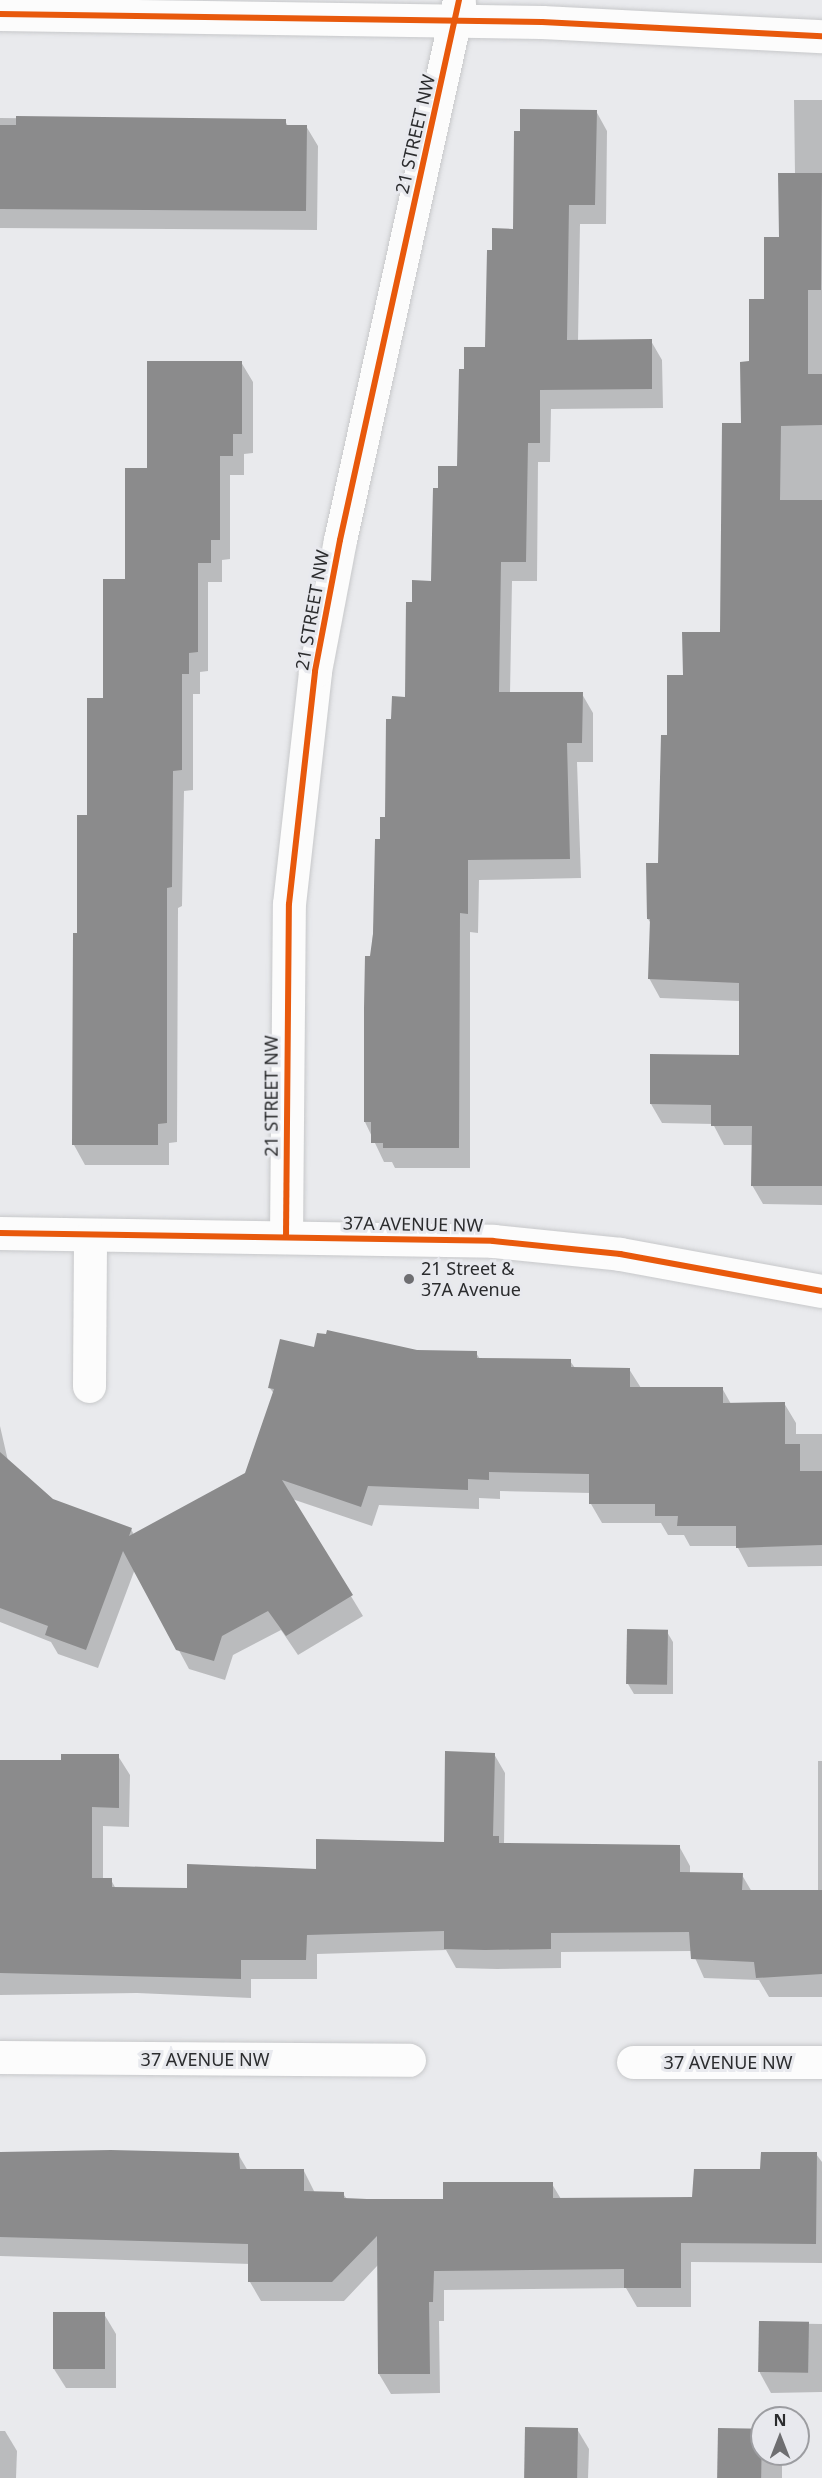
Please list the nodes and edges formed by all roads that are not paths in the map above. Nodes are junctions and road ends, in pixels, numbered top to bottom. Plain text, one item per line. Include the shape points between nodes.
1 (458, 11) edge
2 (0, 14) edge
3 (822, 36) edge
4 (0, 1233) edge
5 (286, 1237) junction
6 (90, 1238) junction
7 (822, 1291) edge
8 (89, 1386) dead end
9 (0, 2057) edge
10 (409, 2060) dead end
11 (633, 2062) dead end
12 (822, 2062) edge

1 - 2 street
1 - 3 street
1 - 5 street, 21 STREET NW via 340,540 315,671 289,904
4 - 6 street, 37A AVENUE NW
5 - 6 street, 37A AVENUE NW
5 - 7 street, 37A AVENUE NW via 555,1246 702,1267
6 - 8 street
9 - 10 street, 37 AVENUE NW
11 - 12 street, 37 AVENUE NW

